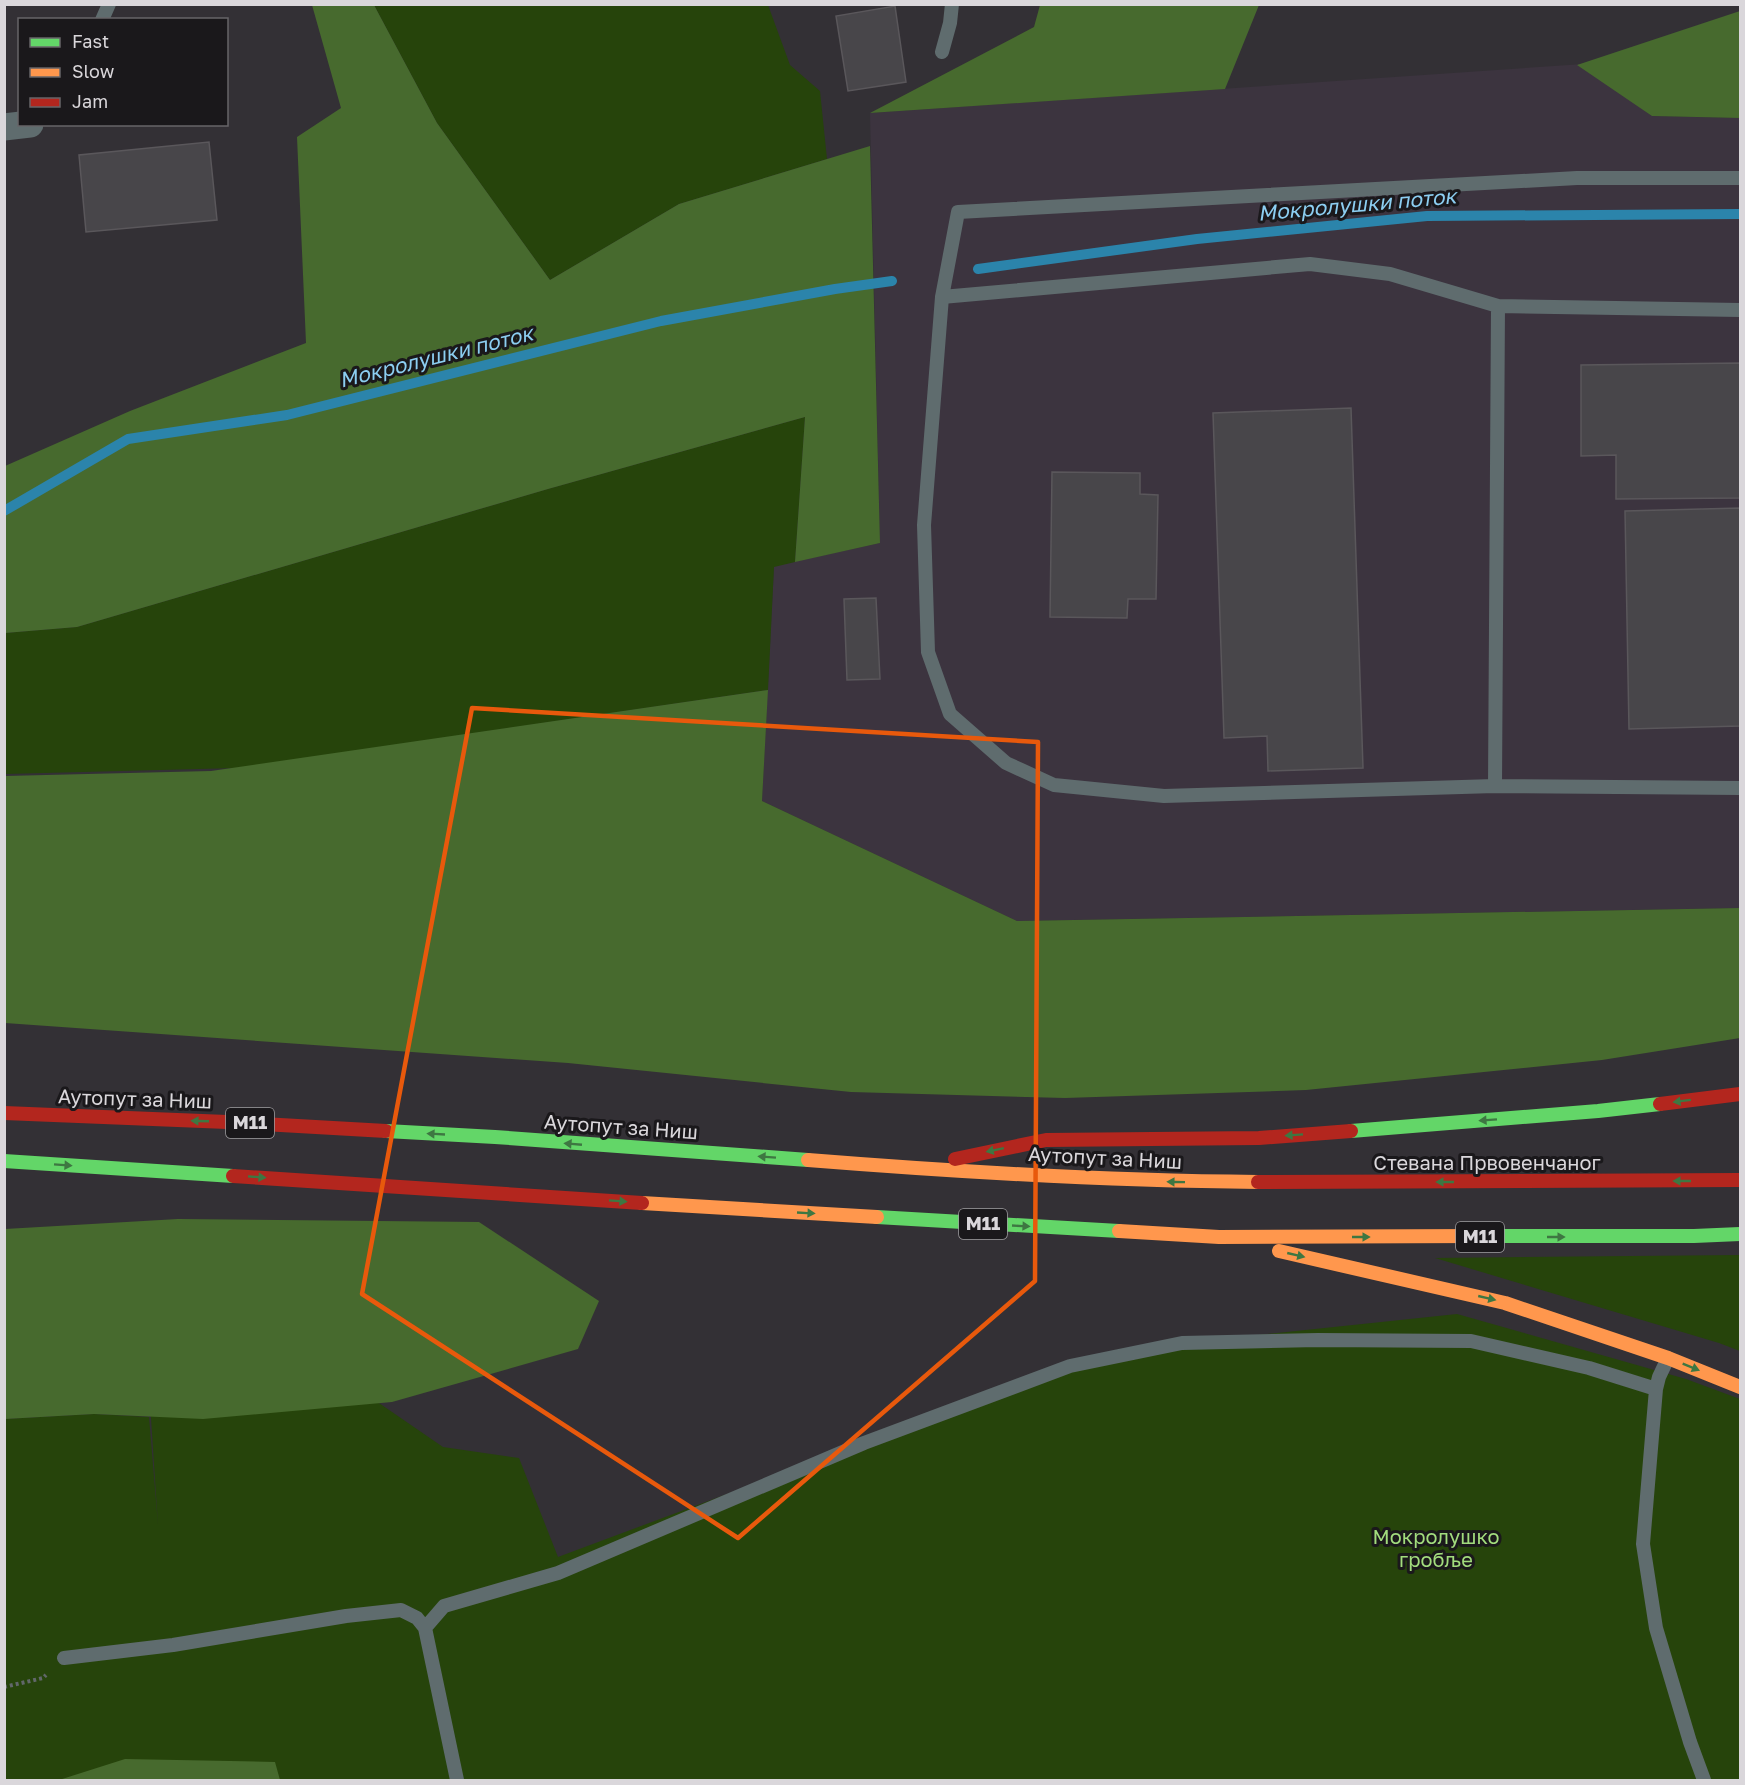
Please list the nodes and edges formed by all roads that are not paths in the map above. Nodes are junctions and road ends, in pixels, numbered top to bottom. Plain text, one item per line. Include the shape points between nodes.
1 (109, 4) edge
2 (952, 4) edge
3 (103, 18) edge
4 (942, 52) dead end
5 (1740, 178) edge
6 (942, 297) junction
7 (1498, 306) junction
8 (1740, 310) edge
9 (1495, 786) junction
10 (1740, 788) edge
11 (1740, 1094) edge
12 (4, 1113) edge
13 (4, 1161) edge
14 (910, 1168) junction
15 (1740, 1180) edge
16 (1234, 1182) joint
17 (1740, 1234) edge
18 (1219, 1237) junction
19 (1668, 1358) junction
20 (1740, 1387) edge
21 (1656, 1389) junction
22 (425, 1628) junction
23 (64, 1658) road end
24 (457, 1780) edge
25 (1704, 1780) edge

1 - 3 lane
2 - 4 lane
5 - 6 lane via 1577,178 958,212
6 - 7 lane via 1310,264 1389,274
6 - 9 lane via 924,525 928,652 950,714 1006,763 1054,785 1164,796
7 - 8 lane
7 - 9 lane
9 - 10 lane
11 -> 14 highway via 1598,1111 1259,1138 1046,1140
14 -> 12 highway, Аутопут за Ниш / M11 via 495,1137
13 -> 18 highway, M11
16 -> 14 highway, Аутопут за Ниш / M11
15 -> 16 highway, Стевана Првовенчаног / M11
18 -> 17 highway, M11
18 -> 19 highway via 1505,1303
19 -> 20 highway
19 - 21 lane
21 - 22 lane via 1589,1368 1471,1341 1182,1343 1070,1366 864,1443 558,1572 444,1606
21 - 25 lane via 1643,1544 1656,1628
22 - 23 lane via 417,1618 401,1610
22 - 24 lane

